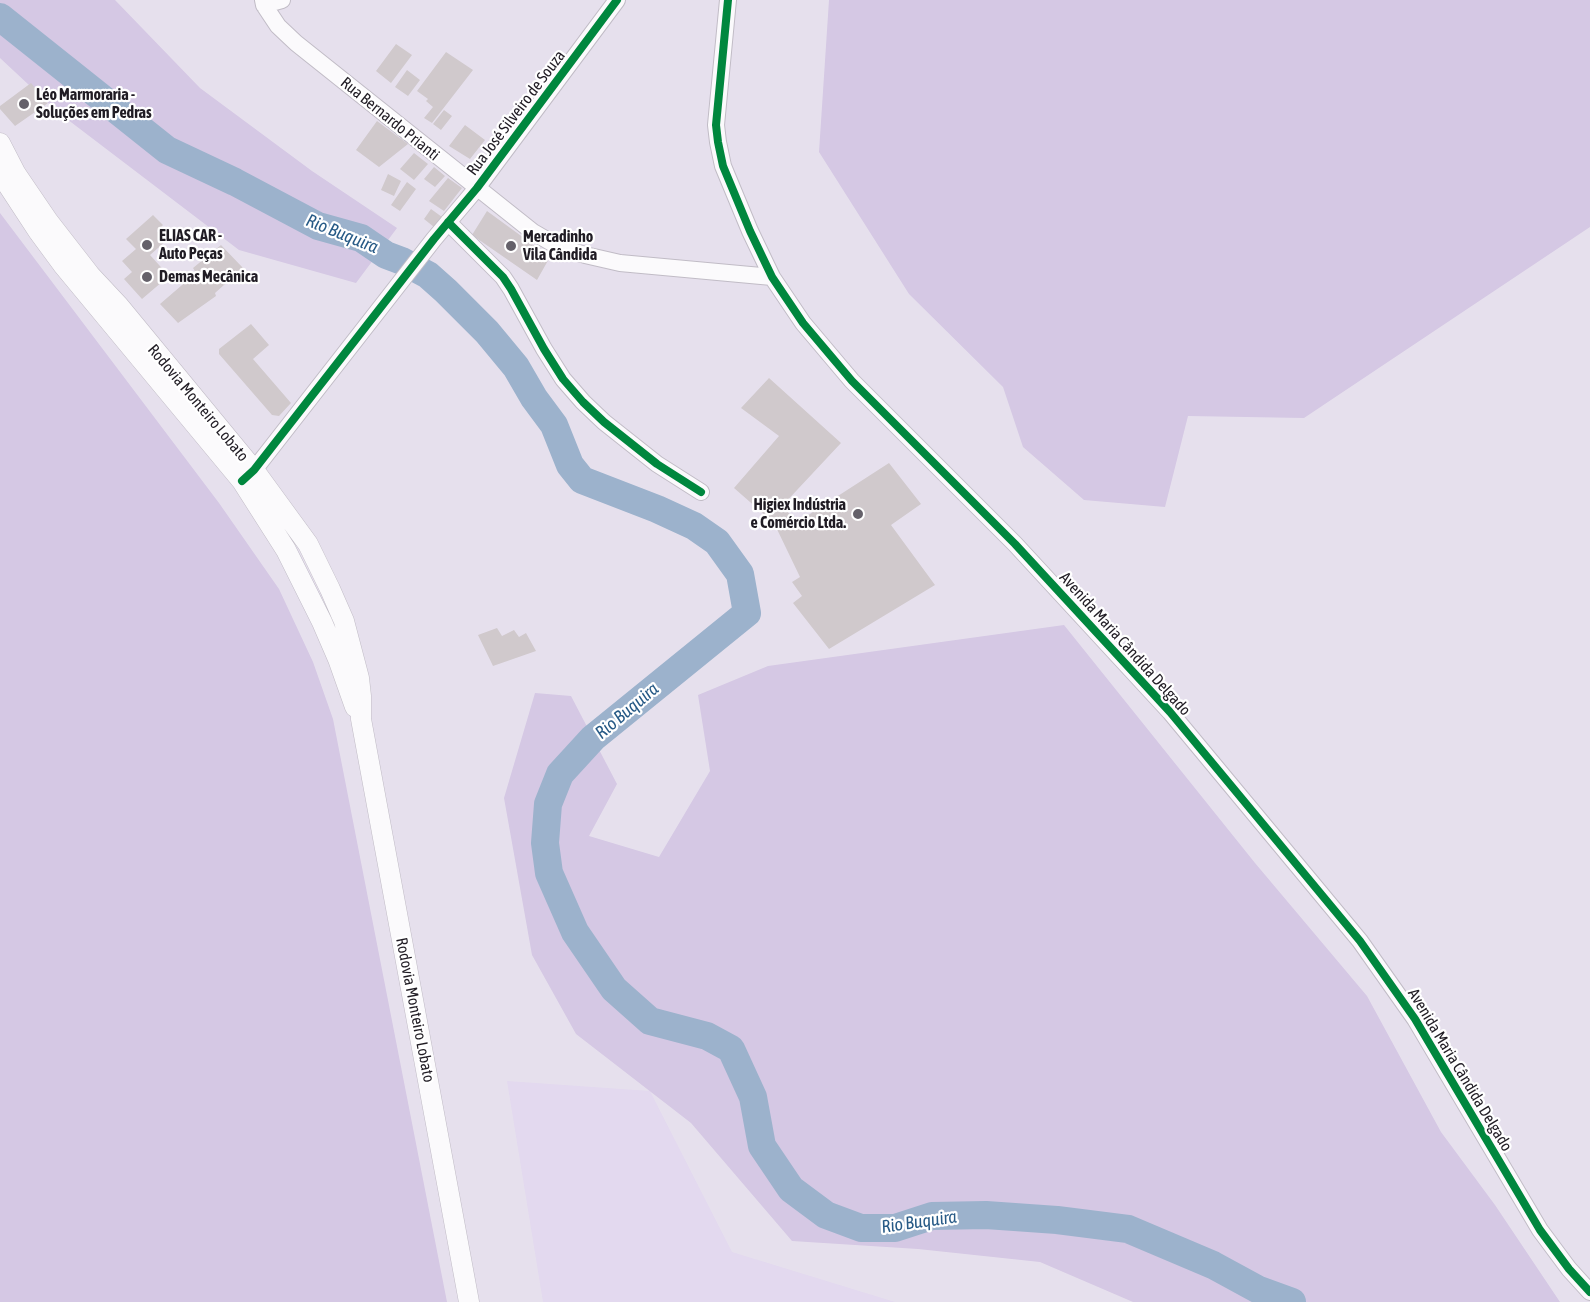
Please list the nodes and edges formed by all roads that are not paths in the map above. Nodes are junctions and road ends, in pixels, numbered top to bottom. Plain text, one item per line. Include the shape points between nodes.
1 (282, 0) edge
2 (617, 0) edge
3 (728, 0) edge
4 (264, 2) edge
5 (1, 145) edge
6 (0, 173) edge
7 (477, 188) junction
8 (448, 222) junction
9 (772, 277) junction
10 (248, 475) junction
11 (701, 492) dead end
12 (1590, 1292) edge
13 (470, 1302) edge

1 - 4 street
2 - 7 street, Rua José Silveiro de Souza
3 - 9 street, Avenida Maria Cândida Delgado via 716,126 718,142 723,166
4 - 7 street, Rua Bernardo Prianti via 278,26 296,43
5 - 10 main road, Rodovia Monteiro Lobato via 31,197
6 - 10 main road, Rodovia Monteiro Lobato via 63,266
7 - 8 street, Rua José Silveiro de Souza
7 - 9 street, Rua Bernardo Prianti via 533,232 559,247 585,255 653,267
8 - 10 street, Rua José Silveiro de Souza
8 - 11 street via 503,277 563,379 583,402 657,464
9 - 12 street, Avenida Maria Cândida Delgado via 803,323 852,381 1015,544 1170,712 1353,932 1415,1019 1540,1230
10 - 13 main road, Rodovia Monteiro Lobato via 322,622 361,719

